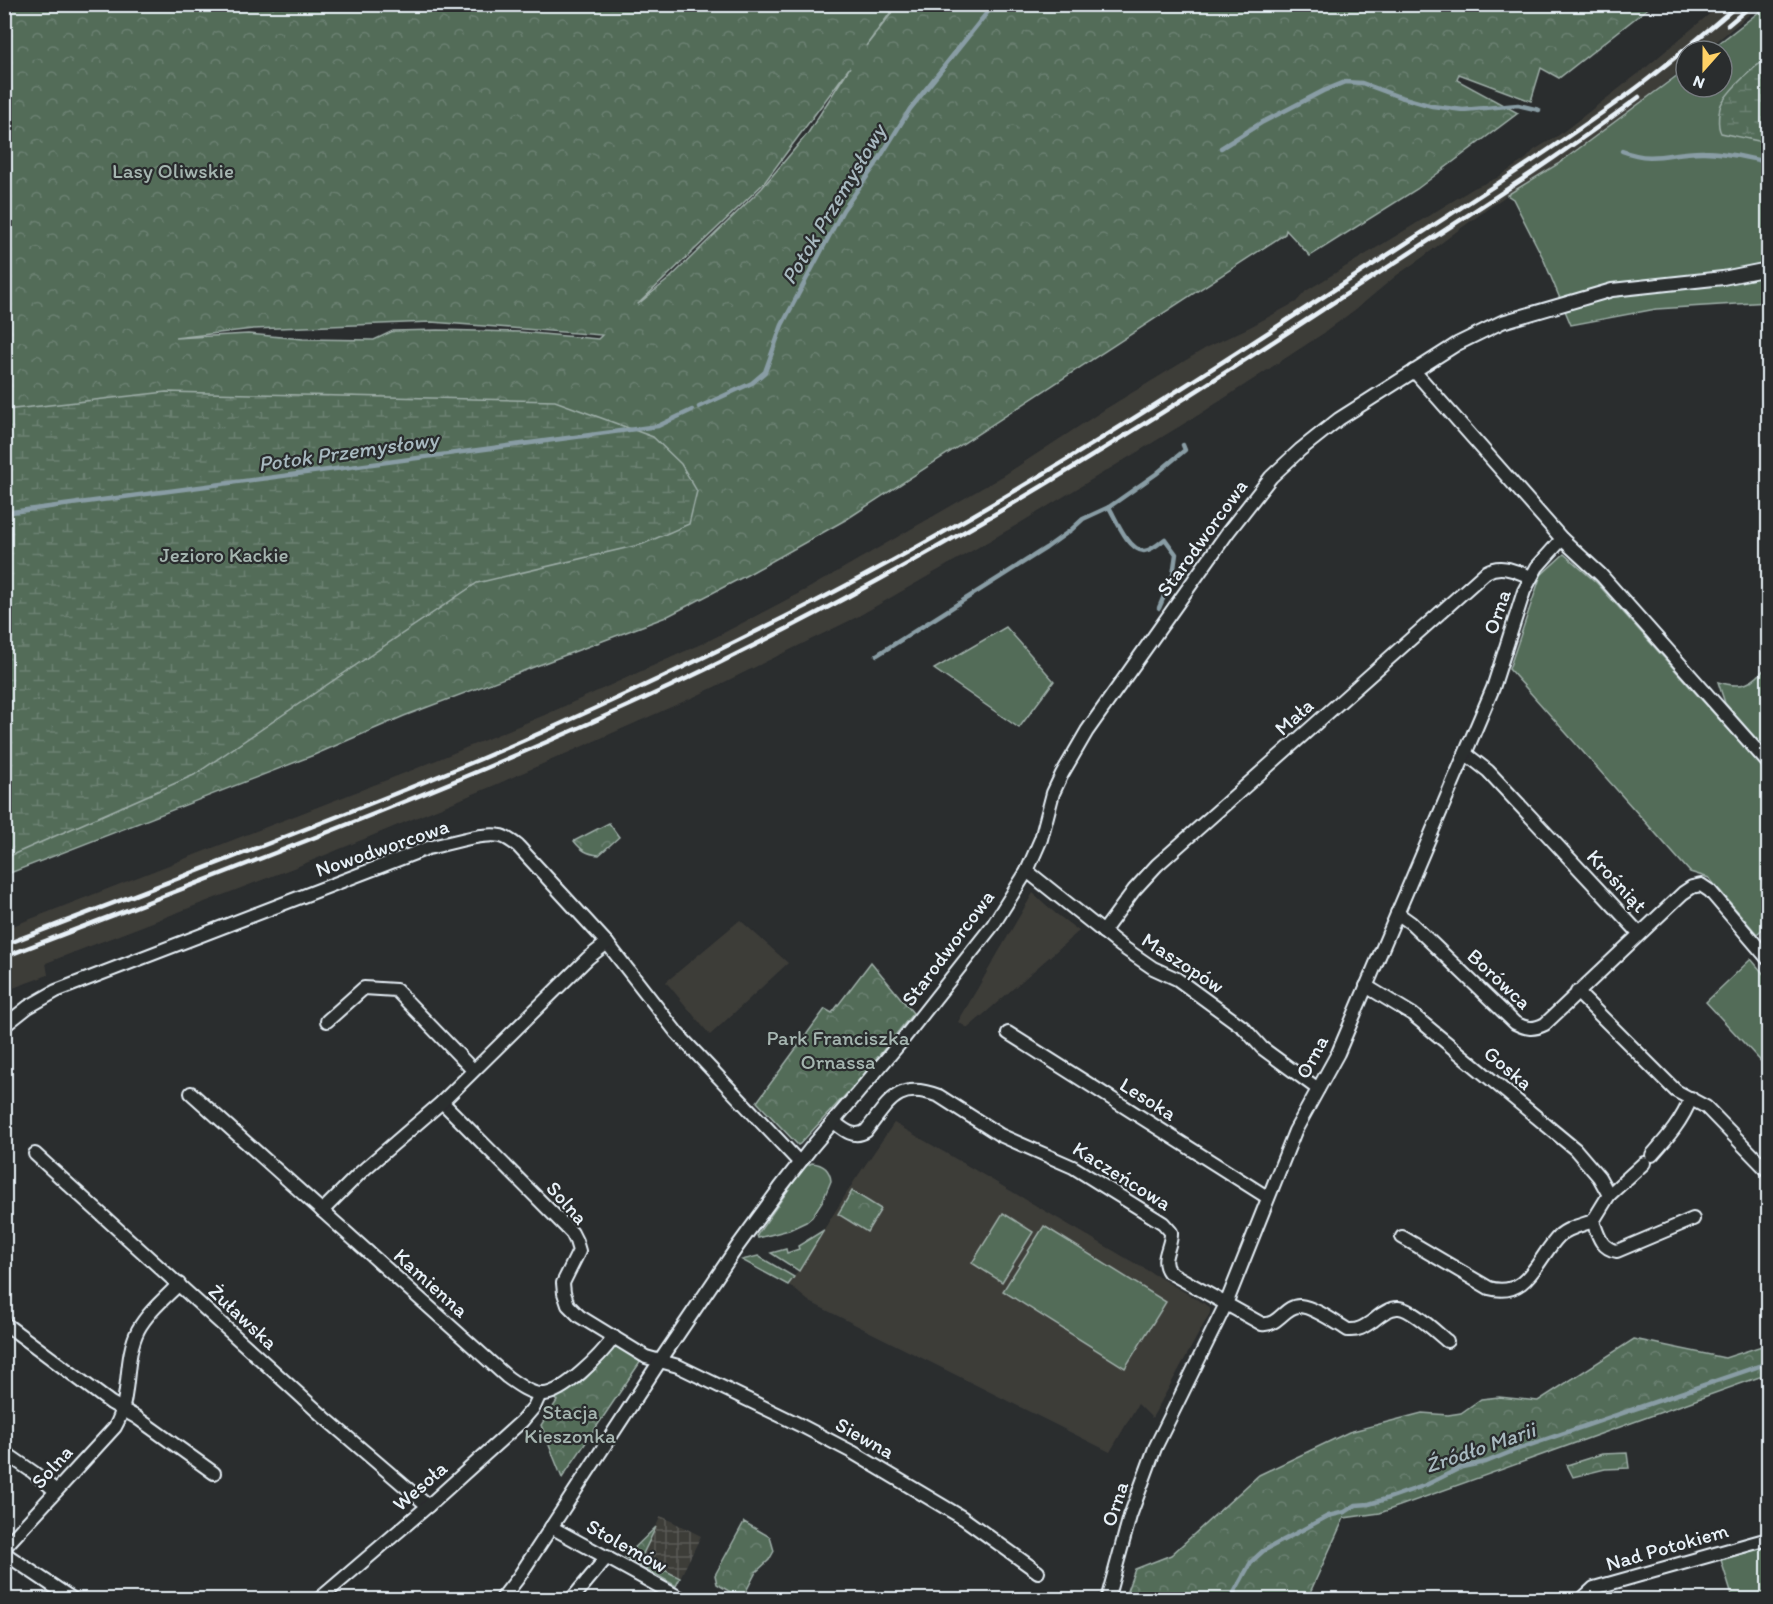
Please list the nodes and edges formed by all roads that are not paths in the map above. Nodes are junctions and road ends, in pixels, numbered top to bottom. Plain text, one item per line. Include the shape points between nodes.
1 (1768, 269) edge
2 (1414, 370) junction
3 (1562, 539) junction
4 (1531, 577) junction
5 (1466, 754) junction
6 (1768, 763) edge
7 (1027, 871) junction
8 (1397, 913) junction
9 (1102, 932) junction
10 (1639, 933) junction
11 (607, 943) junction
12 (1768, 959) edge
13 (1366, 986) junction
14 (1577, 992) junction
15 (327, 1021) dead end
16 (4, 1026) edge
17 (1008, 1033) dead end
18 (473, 1070) junction
19 (1318, 1089) junction
20 (191, 1093) dead end
21 (1691, 1098) junction
22 (442, 1102) junction
23 (834, 1122) junction
24 (35, 1154) dead end
25 (799, 1162) junction
26 (1768, 1171) edge
27 (1609, 1195) junction
28 (1268, 1197) junction
29 (322, 1211) junction
30 (1693, 1219) dead end
31 (1593, 1221) junction
32 (1402, 1237) dead end
33 (179, 1284) junction
34 (1226, 1304) junction
35 (4, 1323) edge
36 (614, 1337) junction
37 (1447, 1341) dead end
38 (660, 1361) junction
39 (540, 1394) junction
40 (123, 1409) junction
41 (4, 1452) edge
42 (214, 1473) dead end
43 (56, 1491) junction
44 (428, 1506) junction
45 (550, 1527) junction
46 (1768, 1539) edge
47 (4, 1548) edge
48 (4, 1554) edge
49 (607, 1557) junction
50 (1038, 1572) dead end
51 (74, 1599) edge
52 (318, 1599) edge
53 (501, 1599) edge
54 (571, 1599) edge
55 (684, 1599) edge
56 (1107, 1599) edge
57 (1581, 1599) edge

1 - 2 street via 1612,290 1583,298 1502,322
2 - 3 street
2 - 7 street, Starodworcowa via 1300,450 1271,477 1228,532 1087,731 1053,793 1041,839
3 - 4 street, Orna
3 - 6 street via 1601,575
4 - 5 street, Orna
4 - 9 street, Mała via 1497,567 1486,572 1157,865
5 - 8 street, Orna
5 - 10 street, Krośniąt via 1488,771
7 - 9 street, Maszopów
7 - 23 street, Starodworcowa via 993,925
8 - 13 street, Orna
8 - 14 street, Borówca via 1525,1029 1545,1024
9 - 19 street, Maszopów via 1244,1028 1262,1048
10 - 12 street, Krośniąt via 1683,893 1701,885
10 - 14 street, Borówca
11 - 16 street, Nowodworcowa via 518,846 499,835 475,837 418,852 56,991
11 - 18 street
11 - 25 street, Nowodworcowa via 677,1033
13 - 19 street, Orna
13 - 27 street, Goska via 1412,1014 1575,1149
14 - 21 street via 1676,1091
15 - 18 street via 364,988 396,990
17 - 28 street, Lesoka
18 - 22 street
19 - 28 street, Orna via 1295,1131
20 - 29 street, Kamienna
21 - 26 street via 1706,1107
21 - 27 street via 1678,1125
22 - 29 street
22 - 36 street, Solna via 572,1233 579,1251 563,1283 568,1305
23 - 25 street, Starodworcowa
23 - 34 street, Kaczeńcowa via 858,1135 866,1131 888,1101 905,1092 939,1096 1000,1135 1073,1167 1163,1223 1171,1232 1165,1258 1169,1272
24 - 33 street, Żuławska
25 - 38 street, Starodworcowa
27 - 31 street
28 - 34 street, Orna
29 - 39 street, Kamienna via 507,1377
30 - 31 street via 1617,1251 1604,1247
31 - 32 street via 1560,1235 1521,1284 1500,1291
33 - 40 street, Solna via 138,1330
33 - 44 street, Żuławska
34 - 37 street, Kaczeńcowa via 1269,1325 1300,1306 1348,1330 1362,1329 1390,1309 1399,1308
34 - 56 street, Orna via 1155,1449 1130,1516
35 - 40 street
36 - 38 street
36 - 39 street via 576,1377 556,1390
38 - 45 street, Starodworcowa
38 - 50 street, Siewna via 678,1366 852,1452 963,1518
39 - 44 street, Wesoła via 522,1421
40 - 42 street
40 - 43 street, Solna via 115,1427
41 - 43 street
43 - 47 street, Solna
44 - 52 street, Wesoła
45 - 49 street, Stolemów
45 - 53 street, Starodworcowa
46 - 57 street, Nad Potokiem via 1594,1588
48 - 51 street
49 - 54 street
49 - 55 street, Stolemów

